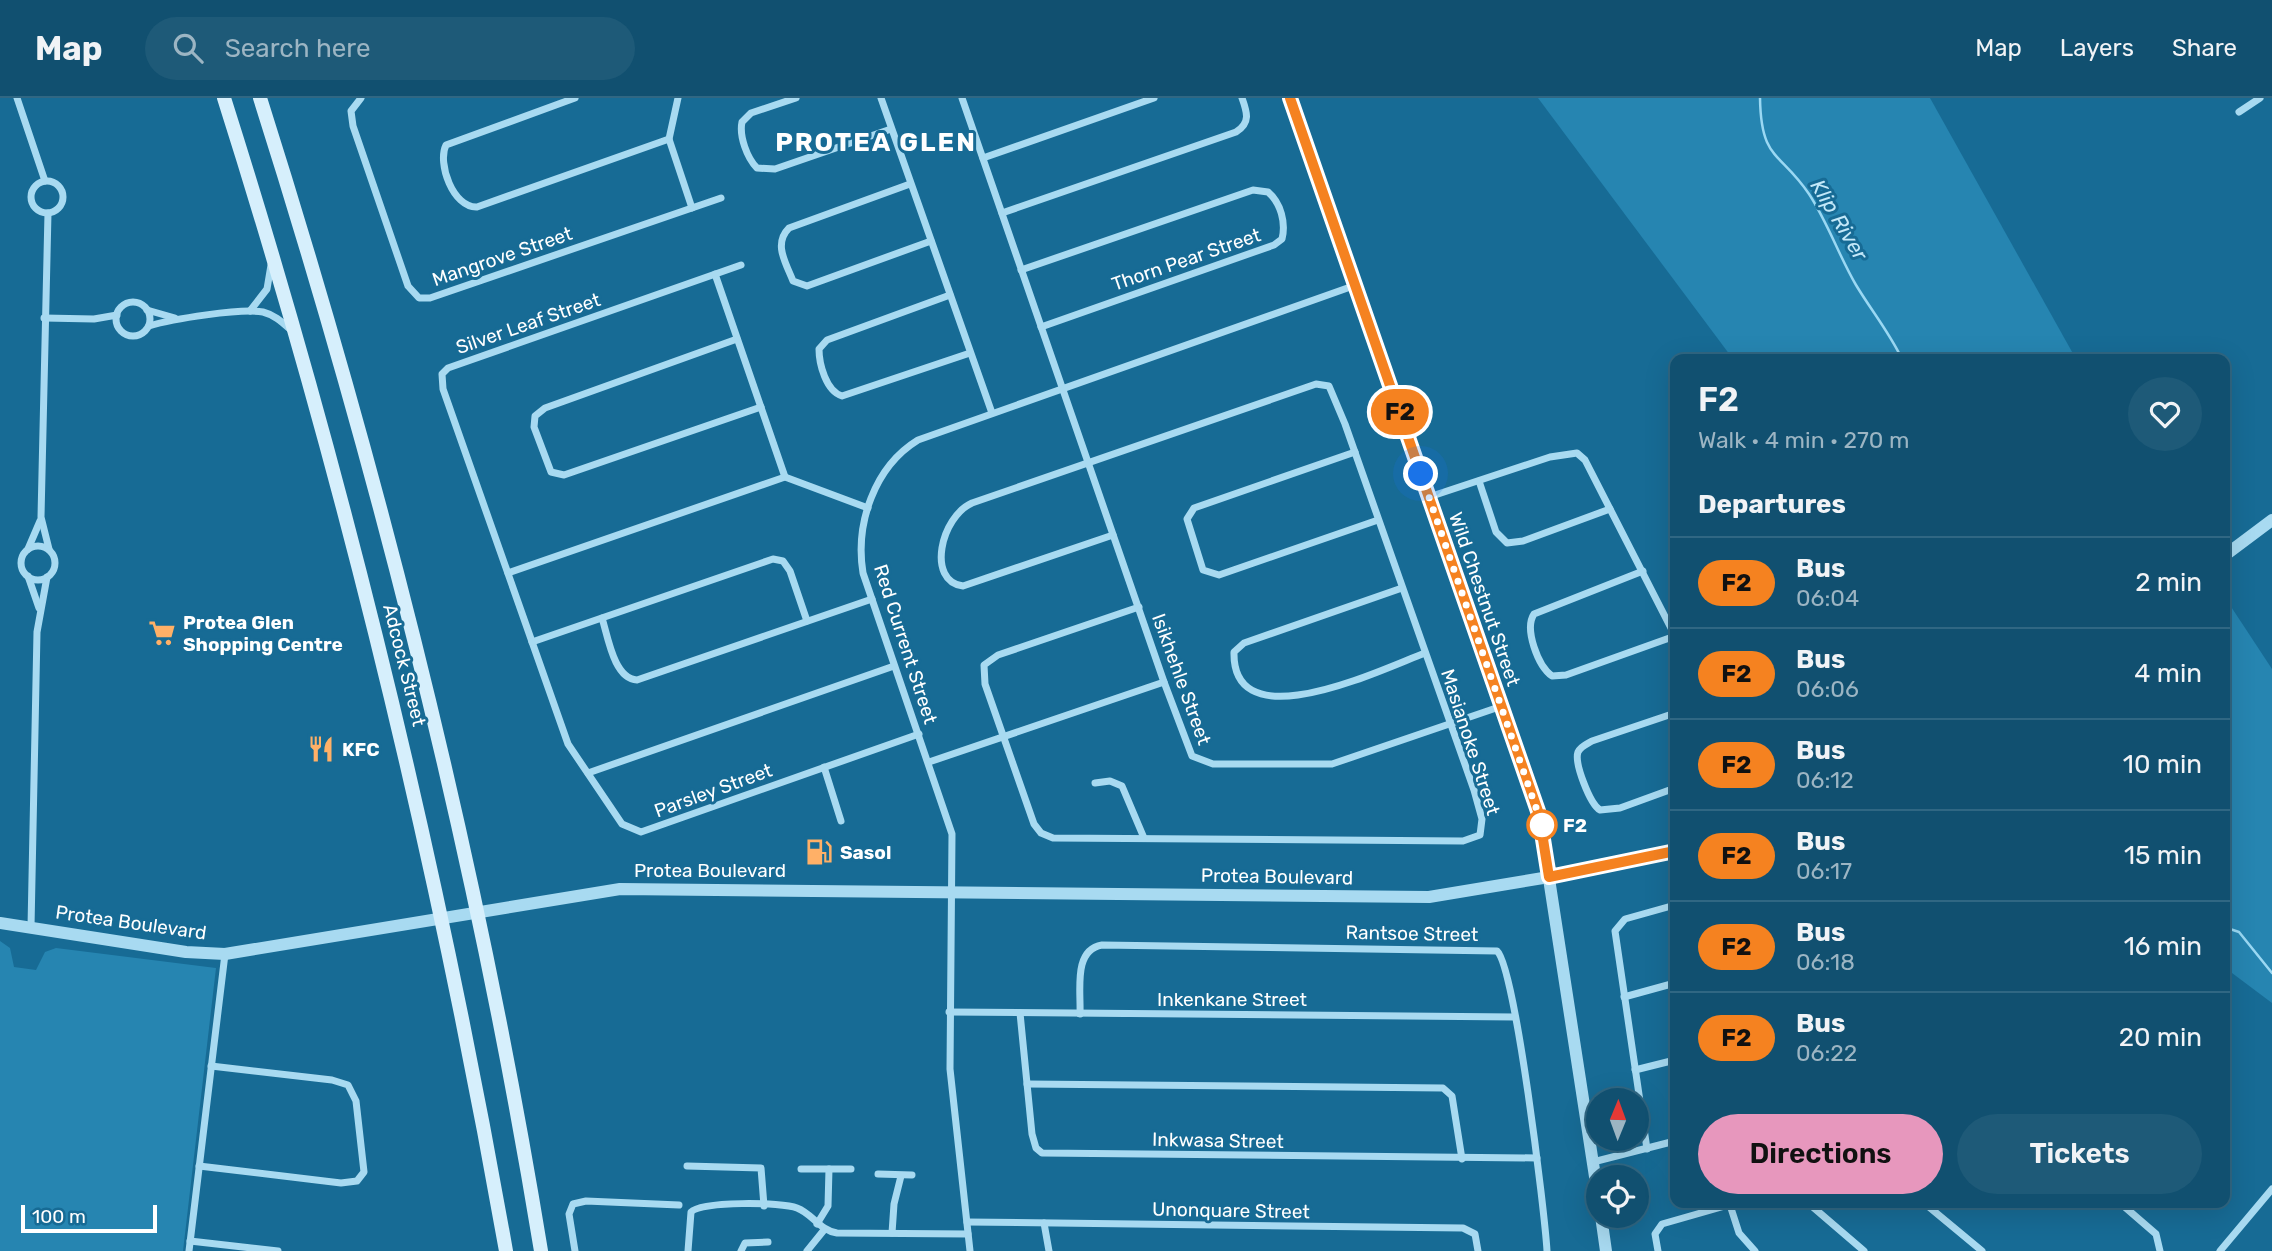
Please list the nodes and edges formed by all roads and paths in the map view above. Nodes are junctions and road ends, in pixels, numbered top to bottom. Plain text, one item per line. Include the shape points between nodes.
1 (17, 98) edge
2 (224, 98) edge
3 (260, 98) edge
4 (361, 98) edge
5 (575, 98) edge
6 (678, 98) edge
7 (796, 98) edge
8 (881, 98) edge
9 (972, 98) edge
10 (1154, 98) edge
11 (1242, 98) edge
12 (1290, 98) edge
13 (2260, 98) edge
14 (962, 99) edge
15 (2239, 112) dead end
16 (891, 129) junction
17 (670, 139) junction
18 (983, 159) junction
19 (45, 181) junction
20 (910, 184) junction
21 (721, 198) dead end
22 (692, 208) junction
23 (48, 213) junction
24 (1002, 213) junction
25 (931, 241) junction
26 (271, 249) junction
27 (741, 265) dead end
28 (1021, 270) junction
29 (715, 274) junction
30 (1356, 285) junction
31 (950, 295) junction
32 (147, 310) junction
33 (250, 311) junction
34 (117, 315) junction
35 (44, 318) junction
36 (175, 318) junction
37 (94, 319) junction
38 (149, 326) junction
39 (118, 327) junction
40 (1041, 327) junction
41 (296, 335) junction
42 (737, 339) junction
43 (970, 353) junction
44 (1063, 390) junction
45 (761, 407) junction
46 (992, 413) junction
47 (1355, 452) junction
48 (1090, 464) junction
49 (785, 477) junction
50 (1479, 481) junction
51 (1429, 498) junction
52 (868, 508) junction
53 (1611, 509) junction
54 (41, 517) junction
55 (1378, 520) junction
56 (2272, 520) edge
57 (1113, 535) junction
58 (28, 549) junction
59 (49, 549) junction
60 (2230, 552) edge
61 (507, 570) junction
62 (1643, 571) junction
63 (28, 576) junction
64 (47, 577) junction
65 (1402, 588) junction
66 (872, 599) junction
67 (1139, 607) junction
68 (39, 608) junction
69 (602, 618) junction
70 (807, 621) junction
71 (1670, 626) edge
72 (1670, 638) edge
73 (532, 642) junction
74 (1425, 653) junction
75 (894, 666) junction
76 (1164, 682) junction
77 (1502, 706) junction
78 (1670, 715) edge
79 (1450, 724) junction
80 (919, 734) junction
81 (1005, 737) junction
82 (929, 762) junction
83 (824, 767) junction
84 (588, 773) junction
85 (1095, 783) dead end
86 (1670, 790) edge
87 (841, 821) dead end
88 (1144, 838) junction
89 (1670, 851) edge
90 (1549, 877) junction
91 (951, 891) junction
92 (1670, 906) edge
93 (479, 911) junction
94 (442, 917) junction
95 (0, 923) edge
96 (31, 927) junction
97 (225, 954) junction
98 (1670, 984) edge
99 (1623, 997) junction
100 (949, 1012) junction
101 (1020, 1013) junction
102 (1080, 1014) junction
103 (1515, 1017) junction
104 (1670, 1061) edge
105 (211, 1066) junction
106 (1635, 1070) junction
107 (1027, 1084) junction
108 (1638, 1088) edge
109 (1670, 1142) edge
110 (1649, 1148) edge
111 (1634, 1152) edge
112 (1538, 1158) junction
113 (1462, 1159) junction
114 (1592, 1162) junction
115 (1593, 1165) edge
116 (200, 1166) junction
117 (687, 1166) dead end
118 (801, 1169) dead end
119 (829, 1169) junction
120 (851, 1169) dead end
121 (878, 1174) dead end
122 (912, 1175) dead end
123 (901, 1176) junction
124 (2272, 1189) edge
125 (679, 1205) dead end
126 (764, 1206) junction
127 (1719, 1208) edge
128 (1731, 1208) edge
129 (1814, 1208) edge
130 (1930, 1208) edge
131 (2126, 1208) edge
132 (967, 1222) junction
133 (1044, 1223) junction
134 (820, 1227) junction
135 (1603, 1228) edge
136 (892, 1233) junction
137 (968, 1234) junction
138 (190, 1241) junction
139 (768, 1242) dead end
140 (1972, 1243) junction
141 (264, 1250) edge
142 (189, 1251) edge
143 (278, 1251) edge
144 (506, 1251) edge
145 (541, 1251) edge
146 (575, 1251) edge
147 (688, 1251) edge
148 (741, 1251) edge
149 (807, 1251) edge
150 (970, 1251) edge
151 (1049, 1251) edge
152 (1478, 1251) edge
153 (1546, 1251) edge
154 (1606, 1251) edge
155 (1658, 1251) edge
156 (1755, 1251) edge
157 (1864, 1251) edge
158 (1965, 1251) edge
159 (1982, 1251) edge
160 (2160, 1251) edge
161 (2220, 1251) edge

1 - 19 street
2 - 26 main road, Adcock Street
3 - 93 main road, Adcock Street via 391,544
4 - 22 street, Mangrove Street via 351,117 408,286 419,298
5 - 17 street via 446,145 442,155 458,200 477,207
6 - 17 street
7 - 16 street via 751,113 742,122 742,135 757,168 775,169
8 - 16 street
9 - 14 street
10 - 18 street
11 - 24 street via 1246,122 1236,132
12 - 30 street, Wild Chestnut Street
13 - 15 street
14 - 18 street, Isikhehle Street
16 - 20 street
17 - 22 street
18 - 24 street, Isikhehle Street
19 - 23 street via 34,188 31,198 36,208
19 - 23 street via 57,184 64,198 60,207
20 - 25 street
20 - 25 street via 789,228 780,248 793,281 807,286
21 - 22 street, Mangrove Street
23 - 35 street
24 - 28 street, Isikhehle Street
25 - 31 street
26 - 33 street via 269,283
26 - 41 main road, Adcock Street
27 - 29 street, Silver Leaf Street
28 - 40 street, Isikhehle Street
28 - 40 street, Thorn Pear Street via 1253,190 1265,190 1277,202 1284,230 1274,245
29 - 42 street
29 - 61 street, Silver Leaf Street via 444,371 443,389
30 - 44 street, Red Current Street
30 - 51 street, Wild Chestnut Street
31 - 43 street
31 - 43 street via 827,340 819,349 819,358 832,389 842,396
32 - 34 street via 128,303
32 - 36 street
32 - 38 street
33 - 36 street
33 - 41 street via 270,314
34 - 37 street
34 - 39 street
35 - 37 street
35 - 54 street
36 - 38 street
37 - 39 street
38 - 39 street via 137,336
40 - 44 street, Isikhehle Street
41 - 94 main road, Adcock Street via 376,628
42 - 45 street
42 - 45 street via 545,408 535,416 534,427 551,472 564,475
43 - 46 street
44 - 46 street, Red Current Street
44 - 48 street, Isikhehle Street
45 - 49 street
46 - 52 street, Red Current Street via 906,447 881,479
47 - 48 street, Masianoke Street via 1335,395 1320,383
47 - 55 street, Masianoke Street
47 - 55 street via 1194,508 1187,519 1203,570 1219,575
48 - 57 street, Isikhehle Street
48 - 57 street via 962,508 942,539 942,559 952,583 968,585
49 - 52 street
49 - 61 street
50 - 51 street
50 - 53 street via 1574,452 1585,460
50 - 53 street via 1496,532 1507,543
51 - 77 street, Wild Chestnut Street
52 - 66 street, Red Current Street via 861,562
53 - 62 street
54 - 58 street
54 - 59 street
55 - 65 street, Masianoke Street
56 - 60 street
57 - 67 street, Isikhehle Street
58 - 59 street
58 - 63 street via 22,565
59 - 64 street via 55,564
61 - 73 street, Parsley Street
62 - 71 street
62 - 72 street via 1534,614 1530,631 1542,665 1552,676 1566,675
63 - 64 street via 36,580
63 - 68 street
64 - 68 street
65 - 74 street, Masianoke Street
65 - 74 street via 1244,643 1234,652 1238,673 1247,688 1259,695 1307,695
66 - 70 street
66 - 75 street, Red Current Street
67 - 76 street, Isikhehle Street
67 - 81 street via 986,662 983,676
68 - 96 street
69 - 70 street via 621,671 633,680
69 - 70 street via 773,559 783,561 790,571
69 - 73 street
73 - 84 street, Parsley Street via 568,744
74 - 79 street, Masianoke Street
75 - 80 street, Red Current Street
75 - 84 street
76 - 79 street, Isikhehle Street via 1189,751 1195,759 1213,764 1332,764
76 - 81 street
77 - 79 street, Isikhehle Street
77 - 90 street, Wild Chestnut Street via 1539,814
78 - 86 street via 1592,741 1577,757 1591,802 1600,810 1620,808
79 - 88 street, Masianoke Street via 1481,814 1482,832 1474,839
80 - 82 street, Red Current Street
80 - 83 street, Parsley Street
81 - 82 street
81 - 88 street, Masianoke Street via 1041,833 1053,838
82 - 91 street, Red Current Street via 952,834
83 - 84 street, Parsley Street via 641,832 622,824
83 - 87 street
85 - 88 street via 1111,781 1122,786
89 - 90 street, Protea Boulevard
90 - 91 street, Protea Boulevard via 1429,897
90 - 114 street, Wild Chestnut Street
91 - 93 street, Protea Boulevard via 620,888
91 - 100 street, Red Current Street
92 - 99 street via 1631,916 1617,927
93 - 94 street, Protea Boulevard
93 - 145 main road, Adcock Street
94 - 97 street, Protea Boulevard
94 - 144 main road, Adcock Street
95 - 96 street, Protea Boulevard
96 - 97 street, Protea Boulevard
97 - 105 street
98 - 99 street
99 - 106 street
100 - 101 street, Inkenkane Street
100 - 132 street, Red Current Street via 950,1069
101 - 102 street, Inkenkane Street
101 - 107 street, Inkwasa Street
102 - 103 street, Inkenkane Street
102 - 103 street, Rantsoe Street via 1083,956 1102,945 1491,950 1500,953 1506,963
103 - 112 street, Rantsoe Street
104 - 106 street
105 - 116 street
105 - 116 street via 348,1085 356,1101 365,1166 362,1178 341,1184
106 - 108 street
107 - 113 street via 1443,1088 1451,1096
107 - 113 street, Inkwasa Street via 1034,1143 1038,1151 1053,1155
109 - 110 street
111 - 114 street
112 - 113 street, Inkwasa Street
112 - 153 street, Rantsoe Street
114 - 115 street, Wild Chestnut Street
116 - 138 street
117 - 126 street via 761,1168
118 - 119 street
119 - 120 street
119 - 134 street via 828,1206
121 - 123 street
122 - 123 street
123 - 136 street
124 - 161 street
125 - 146 street via 573,1204 569,1213
126 - 134 street via 796,1207
126 - 147 street via 696,1206 689,1219
127 - 155 street via 1662,1224 1655,1234
128 - 156 street via 1739,1234
129 - 157 street
130 - 140 street
131 - 160 street via 2156,1234
132 - 133 street, Unonquare Street
132 - 137 street, Red Current Street
133 - 151 street
133 - 152 street, Unonquare Street via 1464,1228 1475,1234
134 - 136 street via 837,1233
134 - 149 street
135 - 154 street
136 - 137 street
137 - 150 street, Red Current Street
138 - 141 street
138 - 142 street
139 - 148 street via 745,1243
140 - 158 street
140 - 159 street
141 - 143 street

